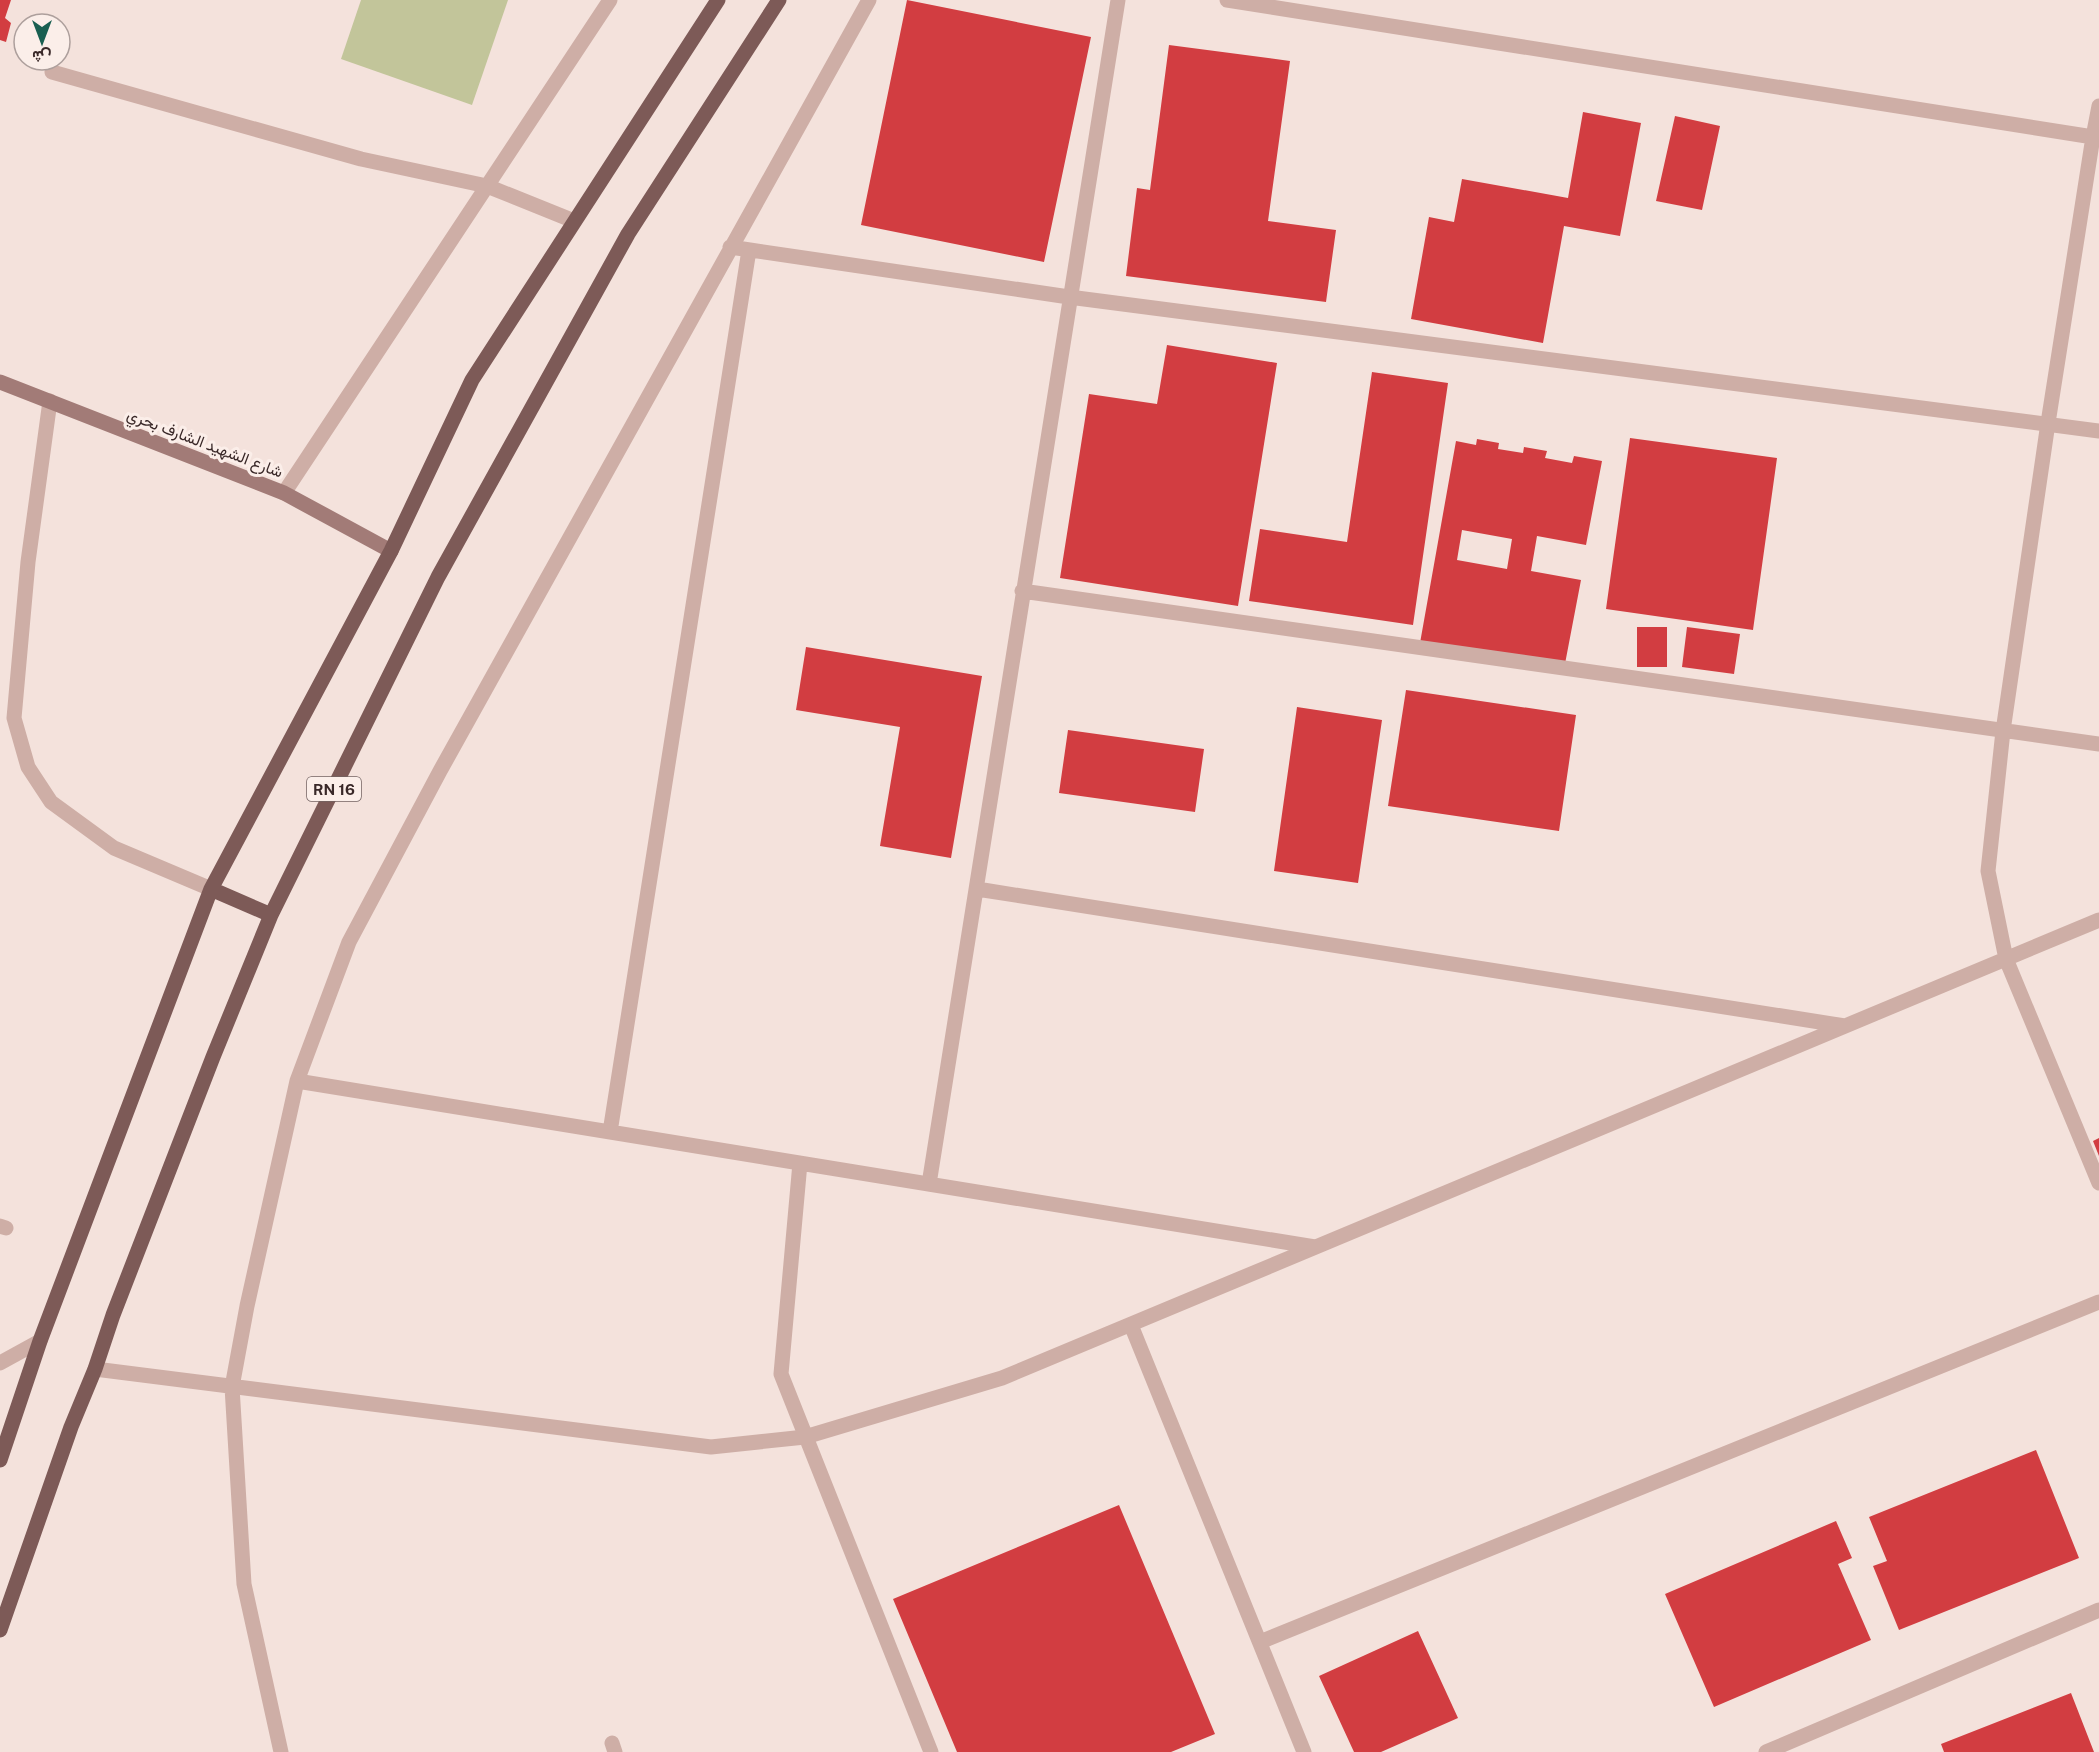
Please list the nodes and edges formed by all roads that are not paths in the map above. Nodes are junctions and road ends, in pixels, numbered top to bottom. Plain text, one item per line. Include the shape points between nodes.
1 (610, 0) edge
2 (718, 0) edge
3 (779, 0) edge
4 (869, 0) edge
5 (1118, 0) edge
6 (1227, 0) edge
7 (52, 72) dead end
8 (2099, 106) edge
9 (2096, 137) edge
10 (487, 186) junction
11 (574, 221) junction
12 (730, 246) junction
13 (749, 250) junction
14 (1069, 297) junction
15 (0, 382) edge
16 (50, 401) junction
17 (2048, 423) junction
18 (2099, 431) edge
19 (284, 493) junction
20 (391, 550) junction
21 (1022, 591) junction
22 (2003, 731) junction
23 (2099, 744) edge
24 (211, 890) junction
25 (977, 890) junction
26 (271, 915) junction
27 (2099, 920) edge
28 (2006, 958) junction
29 (1845, 1026) junction
30 (297, 1081) junction
31 (610, 1132) junction
32 (800, 1163) junction
33 (2099, 1183) edge
34 (929, 1185) junction
35 (1315, 1247) junction
36 (2099, 1302) edge
37 (1131, 1325) junction
38 (40, 1341) junction
39 (0, 1362) edge
40 (95, 1369) junction
41 (232, 1387) junction
42 (805, 1437) junction
43 (0, 1460) edge
44 (2099, 1610) edge
45 (0, 1630) edge
46 (1260, 1642) junction
47 (281, 1752) edge
48 (931, 1752) edge
49 (1304, 1752) edge
50 (1766, 1752) edge

1 - 10 lane
2 - 11 main road
3 - 26 main road, RN 16 via 628,234 438,577
4 - 12 lane
5 - 14 lane
6 - 9 lane
7 - 10 lane via 361,159
8 - 9 lane
9 - 17 lane
10 - 11 lane
10 - 19 lane
11 - 20 main road via 472,380
12 - 13 lane
12 - 30 lane via 349,942
13 - 14 lane
13 - 31 lane
14 - 17 lane
14 - 21 lane
15 - 16 street, شارع الشهيد الشارف بحري
16 - 19 street, شارع الشهيد الشارف بحري
16 - 24 lane via 28,562 14,718 28,767 51,802 114,848
17 - 18 lane
17 - 22 lane
19 - 20 street, شارع الشهيد الشارف بحري
20 - 24 main road
21 - 22 lane
21 - 25 lane
22 - 23 lane
22 - 28 lane via 1988,871
24 - 26 main road
24 - 38 main road
25 - 29 lane
25 - 34 lane
26 - 40 main road, RN 16
27 - 28 lane
28 - 29 lane
28 - 33 lane
29 - 35 lane
30 - 31 lane
30 - 41 lane
31 - 32 lane
32 - 34 lane
32 - 42 lane via 781,1374
34 - 35 lane
35 - 37 lane
36 - 46 lane
37 - 42 lane via 1002,1378
37 - 46 lane
38 - 39 lane
38 - 43 main road
40 - 41 lane
40 - 45 main road, RN 16 via 71,1426
41 - 42 lane via 711,1447
41 - 47 lane via 244,1584
42 - 48 lane
44 - 50 lane
46 - 49 lane

